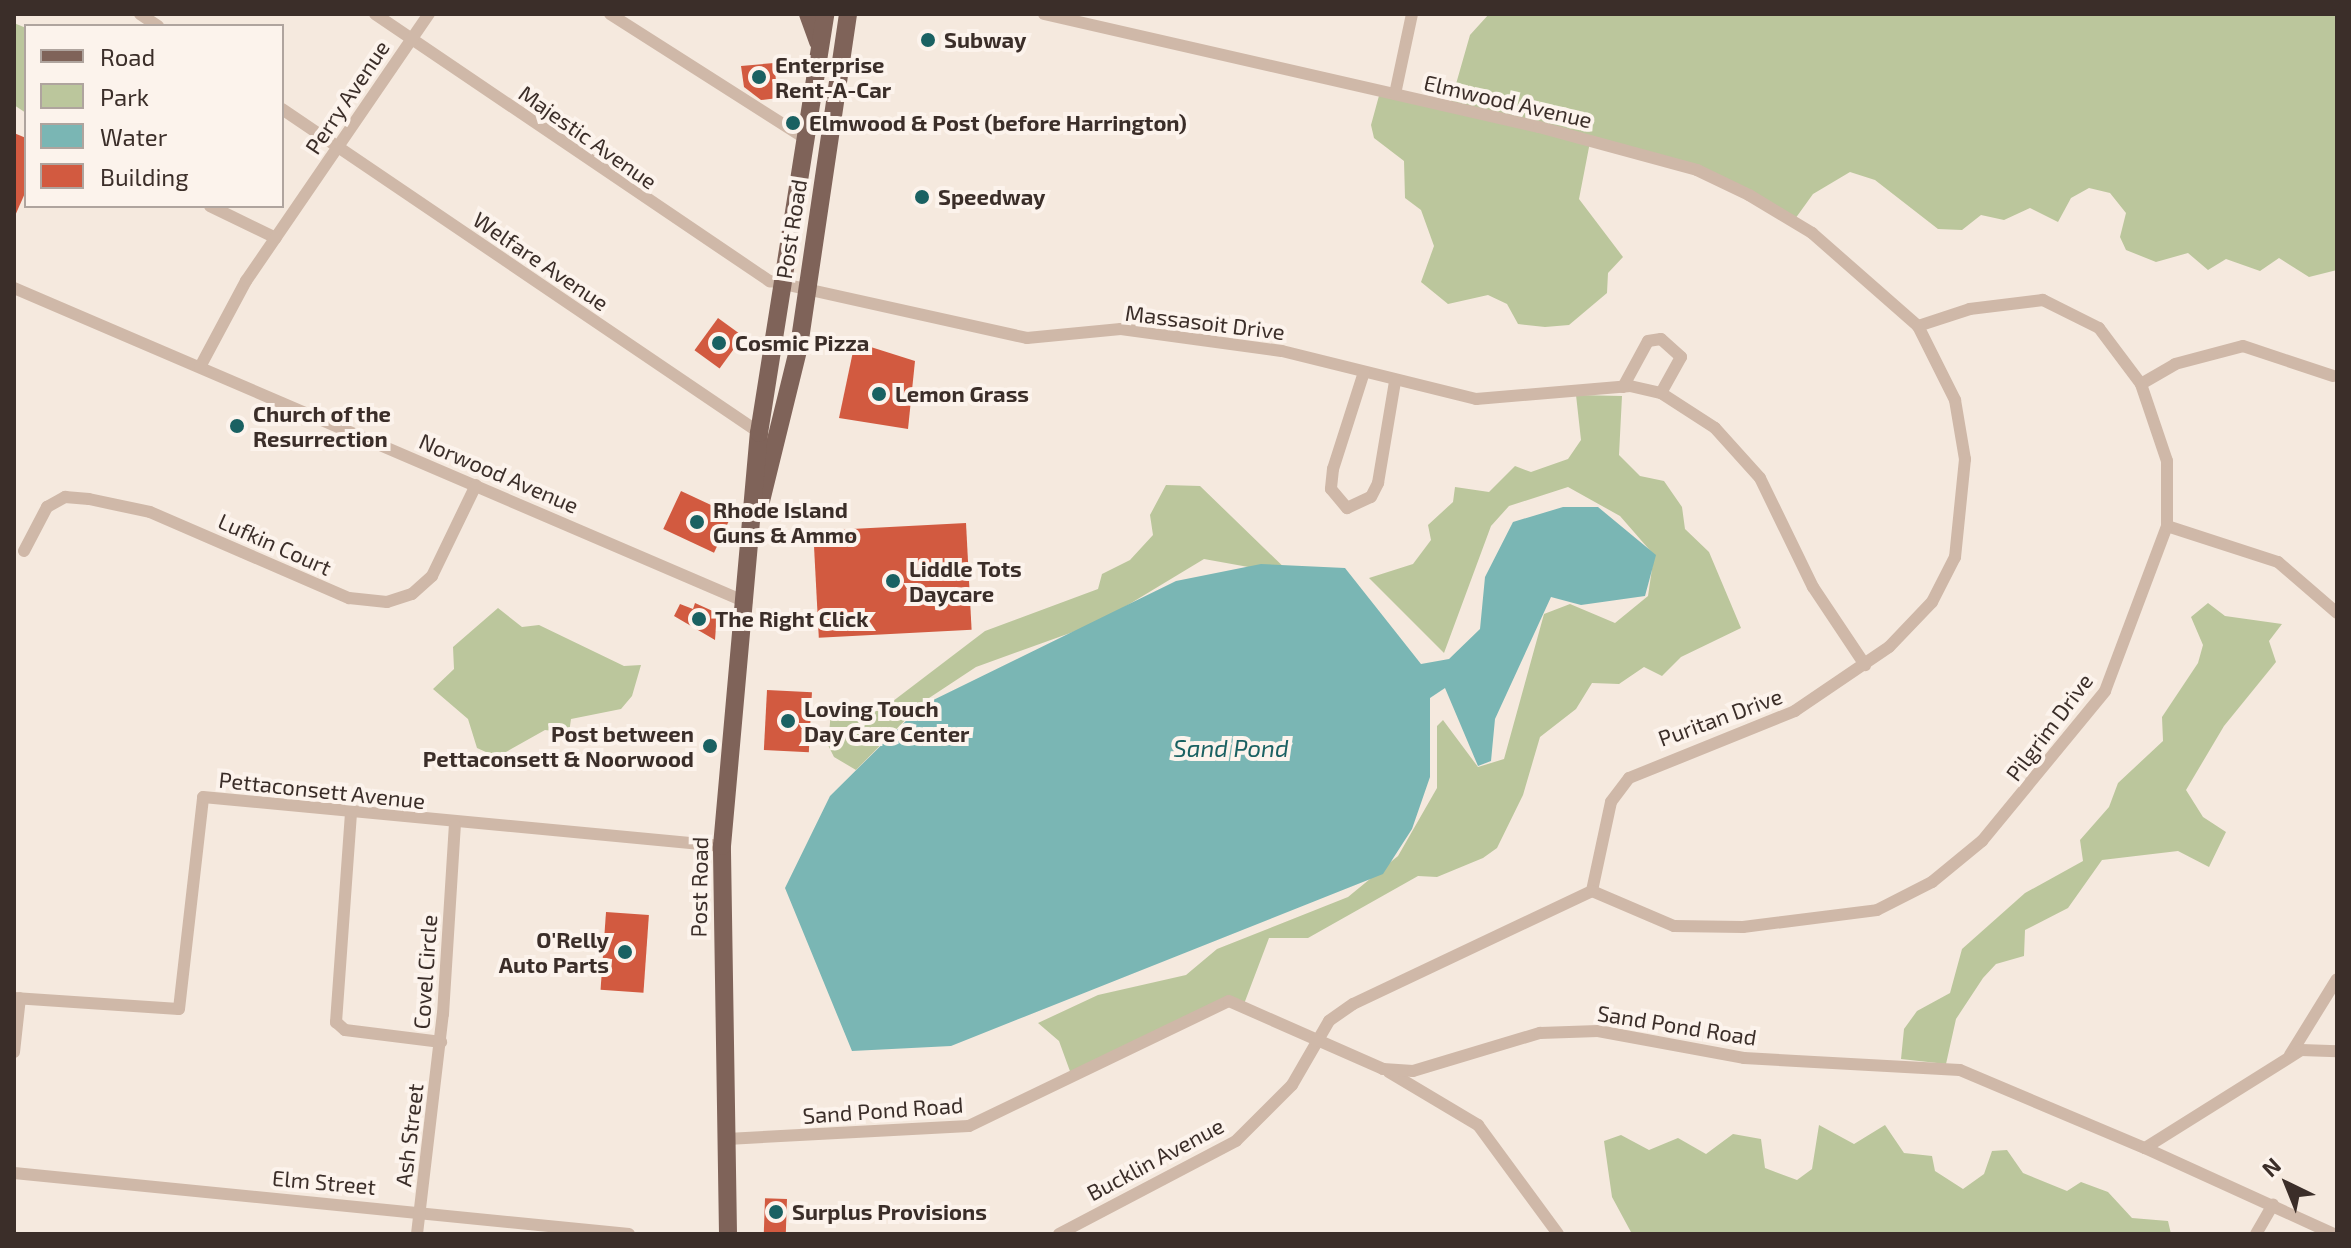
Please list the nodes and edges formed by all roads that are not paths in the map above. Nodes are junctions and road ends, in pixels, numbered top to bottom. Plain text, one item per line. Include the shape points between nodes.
1 (375, 14) edge
2 (429, 14) edge
3 (610, 14) edge
4 (808, 14) edge
5 (825, 14) edge
6 (1044, 14) edge
7 (1412, 14) edge
8 (848, 15) edge
9 (411, 39) junction
10 (820, 48) junction
11 (1395, 94) junction
12 (284, 110) edge
13 (806, 139) junction
14 (337, 147) junction
15 (214, 208) edge
16 (276, 238) junction
17 (783, 285) junction
18 (14, 288) edge
19 (806, 290) junction
20 (1918, 326) junction
21 (200, 367) junction
22 (1364, 372) junction
23 (2333, 376) dead end
24 (1395, 381) junction
25 (2141, 384) junction
26 (1623, 387) junction
27 (1661, 393) junction
28 (759, 433) junction
29 (779, 441) junction
30 (476, 485) junction
31 (2167, 526) junction
32 (750, 543) junction
33 (24, 551) dead end
34 (746, 602) junction
35 (2337, 613) edge
36 (1865, 665) junction
37 (351, 813) junction
38 (455, 825) junction
39 (722, 846) junction
40 (1592, 891) junction
41 (2337, 979) edge
42 (17, 998) edge
43 (1318, 1035) junction
44 (441, 1042) junction
45 (2337, 1051) edge
46 (14, 1052) edge
47 (2287, 1059) junction
48 (1383, 1069) junction
49 (727, 1139) junction
50 (2145, 1148) junction
51 (14, 1173) edge
52 (2273, 1204) junction
53 (419, 1211) junction
54 (417, 1234) edge
55 (629, 1234) edge
56 (728, 1234) edge
57 (1059, 1234) edge
58 (1558, 1234) edge
59 (2256, 1234) edge
60 (2334, 1234) edge

1 - 9 street, Majestic Avenue
2 - 9 street, Perry Avenue
3 - 13 street
4 - 10 main road
5 - 10 main road, Post Road
6 - 11 street, Elmwood Avenue
7 - 11 street
8 - 19 main road, Post Road
9 - 14 street, Perry Avenue
9 - 17 street, Majestic Avenue via 681,225
10 - 13 main road, Post Road
11 - 20 street, Elmwood Avenue via 1697,170 1812,233
12 - 14 street, Welfare Avenue
13 - 17 main road, Post Road
14 - 16 street, Perry Avenue
14 - 28 street, Welfare Avenue
15 - 16 street
16 - 21 street, Perry Avenue
17 - 19 street, Massasoit Drive
17 - 28 main road, Post Road
18 - 21 street, Norwood Avenue
19 - 22 street, Massasoit Drive via 1027,338 1161,333
19 - 29 main road, Post Road
20 - 25 street, Pilgrim Drive via 1970,309 2043,300 2099,328
20 - 36 street, Puritan Drive via 1955,400 1964,512 1955,557 1932,602
21 - 30 street, Norwood Avenue
22 - 24 street, Massasoit Drive
22 - 24 street via 1333,469 1331,489 1347,508 1371,497 1378,483
23 - 25 street via 2243,346 2175,364
24 - 26 street, Massasoit Drive via 1476,399
25 - 31 street, Pilgrim Drive via 2167,461
26 - 27 street, Massasoit Drive
26 - 27 street via 1648,341 1661,339 1681,357
27 - 36 street, Massasoit Drive via 1715,428 1760,478 1813,587
28 - 29 street, Welfare Avenue
28 - 32 main road, Post Road
29 - 32 main road, Post Road
30 - 33 street, Lufkin Court via 432,576 412,594 387,602 349,598 150,512 89,499 65,497 47,507
30 - 34 street, Norwood Avenue
31 - 35 street via 2278,562
31 - 40 street, Pilgrim Drive via 2105,691 2001,820 1932,882 1877,910 1743,927 1674,926
32 - 34 main road, Post Road
34 - 39 main road, Post Road
36 - 40 street, Puritan Drive via 1795,711 1629,778 1611,802
37 - 38 street, Pettaconsett Avenue
37 - 42 street, Pettaconsett Avenue via 203,797 182,1004 174,1013
37 - 44 street, Covel Circle via 336,1022 345,1030
38 - 39 street, Pettaconsett Avenue
38 - 44 street, Covel Circle
39 - 49 main road, Post Road
40 - 43 street via 1353,1004
41 - 47 street
42 - 46 street
43 - 48 street, Sand Pond Road
43 - 49 street, Sand Pond Road via 1229,1001 969,1126
43 - 57 street, Bucklin Avenue via 1292,1085 1236,1141
44 - 53 street, Ash Street
45 - 47 street via 2301,1050
47 - 50 street
48 - 50 street, Sand Pond Road via 1413,1071 1540,1033 1598,1031 1744,1058 1905,1062 1960,1070
48 - 58 street via 1478,1125
49 - 56 main road, Post Road
50 - 52 street, Sand Pond Road
51 - 53 street, Elm Street
52 - 59 street
52 - 60 street, Sand Pond Road
53 - 54 street, Ash Street
53 - 55 street, Elm Street

